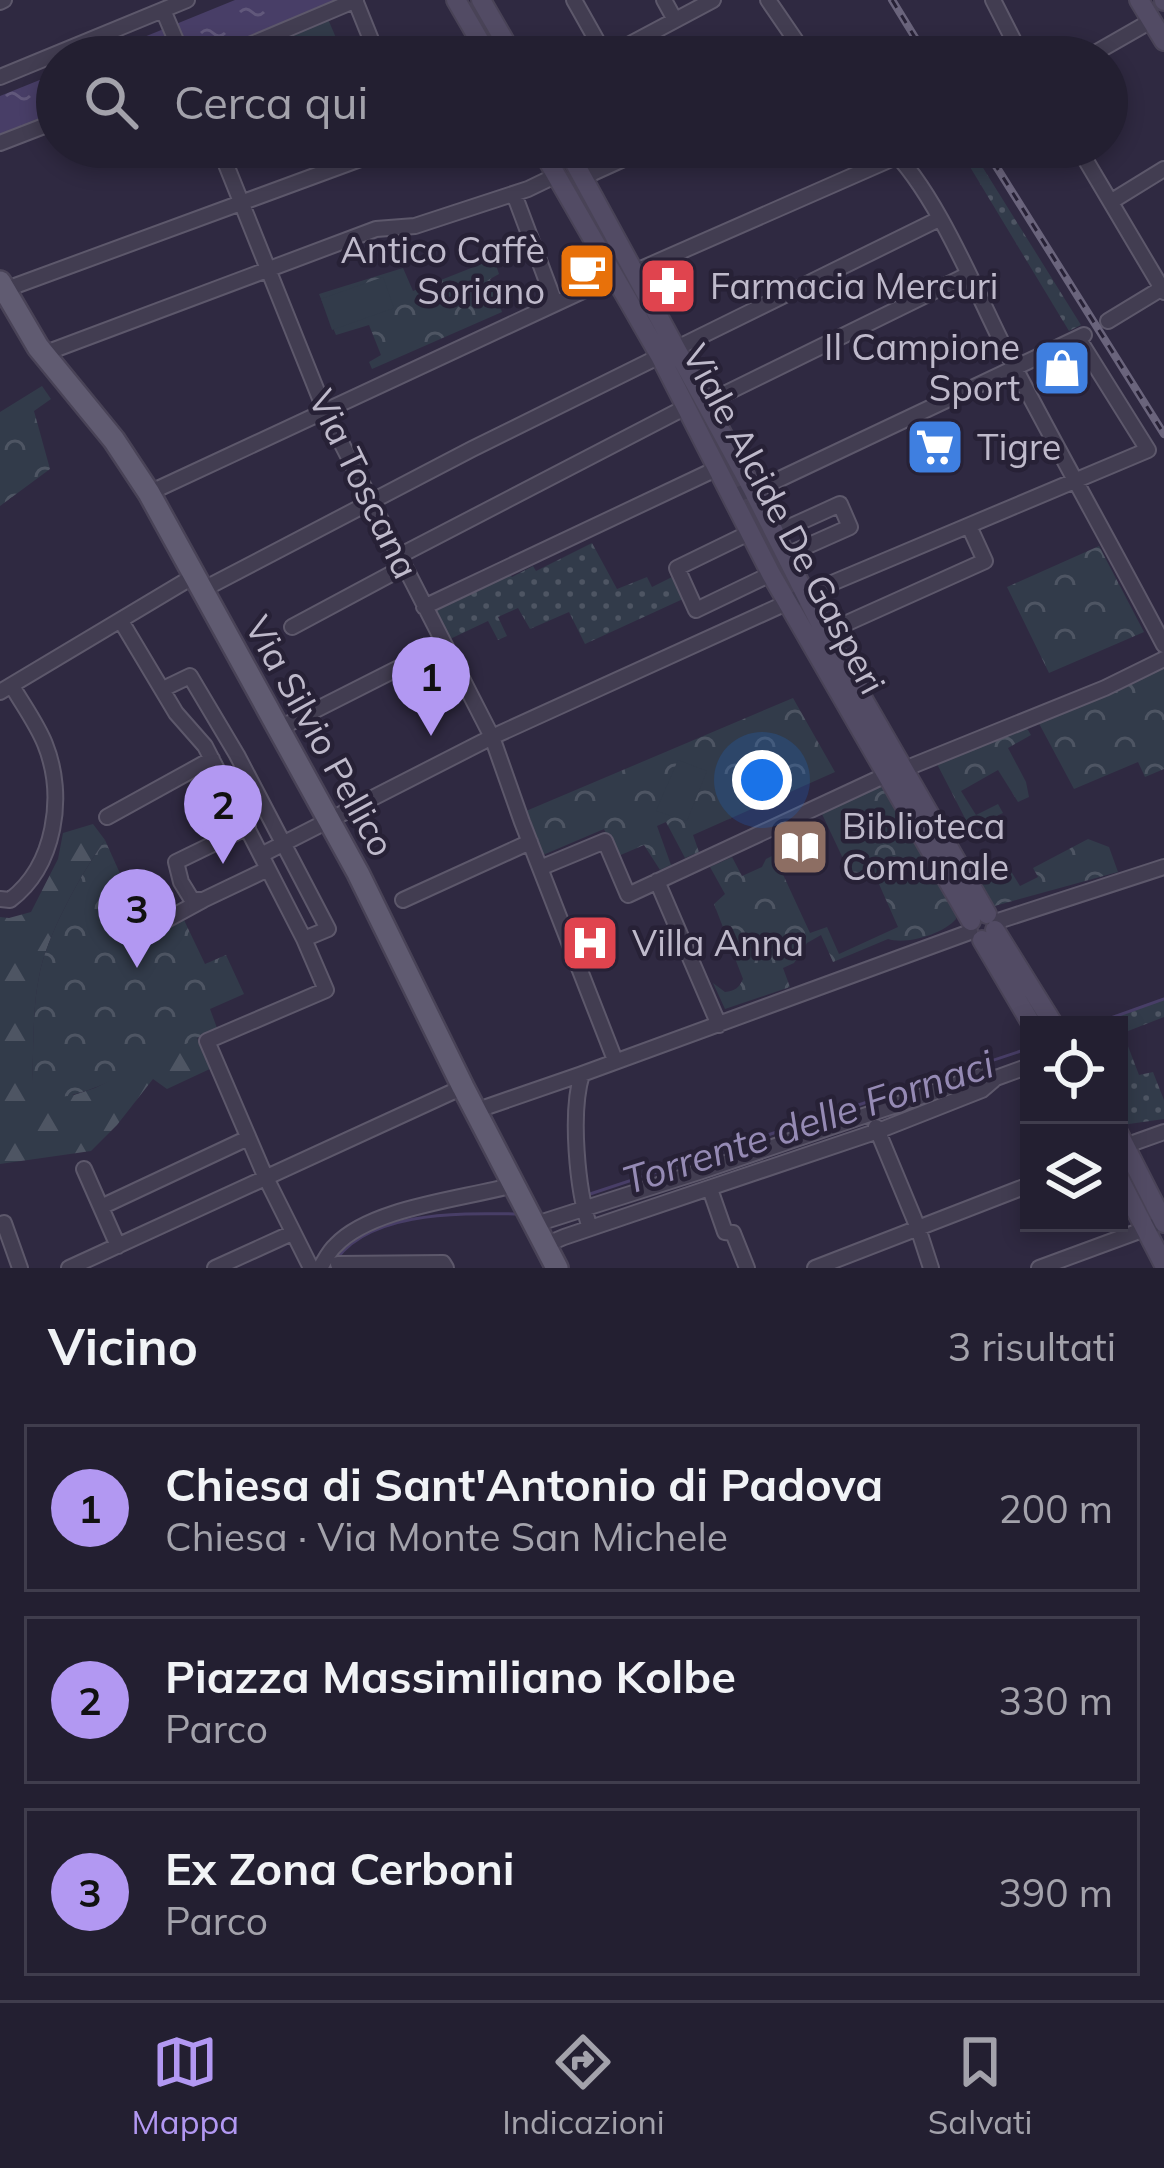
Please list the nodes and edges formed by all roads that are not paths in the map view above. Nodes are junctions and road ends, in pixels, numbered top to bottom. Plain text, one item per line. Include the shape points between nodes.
1 (132, 0) edge
2 (187, 0) edge
3 (356, 0) edge
4 (456, 0) edge
5 (481, 0) edge
6 (574, 0) edge
7 (664, 0) edge
8 (713, 0) edge
9 (768, 0) edge
10 (993, 0) edge
11 (1138, 0) edge
12 (166, 16) junction
13 (143, 17) junction
14 (675, 20) junction
15 (1151, 21) junction
16 (97, 36) edge
17 (174, 36) edge
18 (280, 36) edge
19 (370, 36) edge
20 (477, 36) edge
21 (502, 36) edge
22 (594, 36) edge
23 (645, 36) edge
24 (793, 36) edge
25 (1011, 36) edge
26 (1125, 36) edge
27 (1164, 41) edge
28 (36, 61) edge
29 (0, 76) edge
30 (36, 129) edge
31 (0, 143) edge
32 (227, 168) edge
33 (335, 168) edge
34 (552, 168) edge
35 (578, 168) edge
36 (605, 168) edge
37 (858, 168) edge
38 (904, 168) edge
39 (1091, 168) edge
40 (1164, 170) edge
41 (556, 175) junction
42 (584, 178) junction
43 (514, 194) junction
44 (1112, 201) junction
45 (240, 202) junction
46 (939, 219) junction
47 (267, 269) junction
48 (624, 274) junction
49 (967, 275) junction
50 (2, 286) edge
51 (1163, 289) edge
52 (555, 303) junction
53 (1108, 321) dead end
54 (667, 352) junction
55 (43, 354) junction
56 (1016, 368) junction
57 (696, 405) junction
58 (325, 411) junction
59 (718, 468) junction
60 (1077, 481) junction
61 (752, 488) junction
62 (149, 493) junction
63 (732, 496) junction
64 (370, 502) junction
65 (969, 526) junction
66 (751, 532) junction
67 (776, 533) junction
68 (787, 555) junction
69 (402, 561) junction
70 (771, 574) junction
71 (198, 583) junction
72 (796, 598) junction
73 (424, 607) junction
74 (121, 621) junction
75 (292, 627) dead end
76 (825, 633) junction
77 (444, 645) junction
78 (1164, 645) edge
79 (1164, 659) edge
80 (6, 689) edge
81 (163, 689) junction
82 (280, 728) junction
83 (492, 737) junction
84 (212, 759) junction
85 (894, 772) junction
86 (107, 817) dead end
87 (329, 820) junction
88 (248, 827) junction
89 (530, 842) junction
90 (284, 844) junction
91 (265, 862) junction
92 (1164, 867) edge
93 (541, 868) junction
94 (657, 881) junction
95 (0, 899) edge
96 (203, 900) junction
97 (403, 900) dead end
98 (983, 927) junction
99 (146, 931) dead end
100 (304, 939) junction
101 (1027, 1016) edge
102 (1047, 1016) edge
103 (718, 1025) junction
104 (615, 1060) junction
105 (1020, 1069) edge
106 (582, 1074) junction
107 (996, 1078) junction
108 (463, 1088) junction
109 (475, 1111) junction
110 (871, 1113) junction
111 (878, 1131) junction
112 (1164, 1132) edge
113 (248, 1138) junction
114 (1128, 1141) edge
115 (1128, 1156) edge
116 (84, 1169) dead end
117 (265, 1177) junction
118 (513, 1184) junction
119 (1020, 1188) edge
120 (710, 1189) junction
121 (1128, 1196) edge
122 (101, 1207) junction
123 (583, 1207) junction
124 (4, 1223) dead end
125 (1164, 1223) edge
126 (533, 1225) junction
127 (590, 1228) junction
128 (918, 1228) junction
129 (1144, 1229) junction
130 (292, 1233) junction
131 (554, 1241) junction
132 (118, 1246) junction
133 (1075, 1262) edge
134 (338, 1264) dead end
135 (1164, 1265) edge
136 (20, 1268) edge
137 (69, 1268) edge
138 (214, 1268) edge
139 (315, 1268) edge
140 (446, 1268) edge
141 (559, 1268) edge
142 (747, 1268) edge
143 (815, 1268) edge
144 (931, 1268) edge
145 (1039, 1268) edge

1 - 13 street
2 - 12 street
3 - 18 street
3 - 19 street
4 - 20 street
5 - 21 street
6 - 22 street
7 - 14 street
8 - 14 street
9 - 24 street
10 - 25 street
11 - 15 street
12 - 13 street
12 - 17 street
13 - 16 street
14 - 23 street
15 - 26 street
15 - 27 street
28 - 29 street
30 - 31 street
32 - 45 street, Via Toscana
33 - 45 street
34 - 41 street, Viale Alcide De Gasperi
35 - 42 street, Viale Alcide De Gasperi
36 - 42 street
37 - 48 street
38 - 46 street
39 - 44 street
40 - 44 street
41 - 43 street
41 - 48 street, Viale Alcide De Gasperi
42 - 48 street, Viale Alcide De Gasperi
43 - 47 street via 415,226 376,229
43 - 52 street
44 - 51 street
45 - 47 street, Via Toscana
45 - 50 street
46 - 49 street
46 - 54 street
47 - 55 street
47 - 58 street, Via Toscana
48 - 52 street
48 - 54 street, Viale Alcide De Gasperi
49 - 56 street
49 - 57 street
50 - 55 main road, Via Silvio Pellico
51 - 53 street
52 - 58 street
54 - 57 street, Viale Alcide De Gasperi
54 - 64 street
55 - 62 main road, Via Silvio Pellico
56 - 60 street
56 - 60 street via 1081,337 1148,450
56 - 61 street
57 - 59 street, Viale Alcide De Gasperi
57 - 61 street, Viale Alcide De Gasperi
57 - 69 street
58 - 62 street
58 - 64 street, Via Toscana
59 - 63 street, Viale Alcide De Gasperi
59 - 73 street
60 - 65 street
60 - 78 street
61 - 63 street
61 - 67 street, Viale Alcide De Gasperi
62 - 71 main road, Via Silvio Pellico
63 - 66 street, Viale Alcide De Gasperi
64 - 69 street, Via Toscana
64 - 71 street
65 - 72 street
65 - 76 street via 986,561
66 - 70 street, Viale Alcide De Gasperi
66 - 70 street via 677,568 696,610
67 - 68 street, Viale Alcide De Gasperi
67 - 68 street via 840,505 850,527
68 - 72 street, Viale Alcide De Gasperi
69 - 73 street, Via Toscana
69 - 75 street
70 - 72 street, Viale Alcide De Gasperi
71 - 74 street
71 - 82 main road, Via Silvio Pellico
72 - 76 street, Viale Alcide De Gasperi
72 - 83 street
72 - 85 street, Viale Alcide De Gasperi
73 - 77 street, Via Toscana
74 - 80 street
74 - 81 street
76 - 85 street, Viale Alcide De Gasperi
77 - 82 street
77 - 83 street, Via Toscana
79 - 85 street
80 - 95 street via 43,738 57,798 45,855 28,886
81 - 84 street
81 - 90 street via 190,676
82 - 87 main road, Via Silvio Pellico
83 - 87 street
83 - 89 street, Via Toscana
84 - 86 street
84 - 88 street
85 - 94 street
85 - 98 street, Viale Alcide De Gasperi
87 - 90 street
87 - 108 main road, Via Silvio Pellico
88 - 91 street
88 - 96 street via 176,862 192,899
89 - 93 street, Via Toscana
89 - 97 street
90 - 91 street
90 - 100 street via 328,928
91 - 96 street
91 - 100 street
92 - 98 street
93 - 94 street via 604,841 628,895
93 - 104 street, Via Toscana
94 - 103 street
96 - 99 street
98 - 101 street
98 - 102 street
98 - 103 street
100 - 113 street via 326,989 207,1041
103 - 104 street
104 - 106 street
105 - 107 street
106 - 109 street
106 - 123 street via 576,1126
107 - 110 street
107 - 111 street
108 - 109 main road, Via Silvio Pellico
108 - 117 street
109 - 118 main road, Via Silvio Pellico
110 - 111 street
110 - 123 street
111 - 120 street
111 - 128 street
112 - 114 street
113 - 117 street
113 - 122 street
115 - 125 street
116 - 122 street
117 - 130 street
117 - 132 street
118 - 126 main road, Via Silvio Pellico
118 - 139 street via 354,1230
119 - 128 street
120 - 127 street
120 - 142 street
121 - 129 street
122 - 132 street
123 - 126 street
123 - 127 street
124 - 136 street
125 - 129 street
126 - 131 main road, Via Silvio Pellico
127 - 131 street
128 - 143 street
128 - 144 street
129 - 133 street
129 - 135 street
130 - 138 street
130 - 139 street
131 - 141 main road, Via Silvio Pellico
132 - 137 street
133 - 145 street
134 - 140 street

